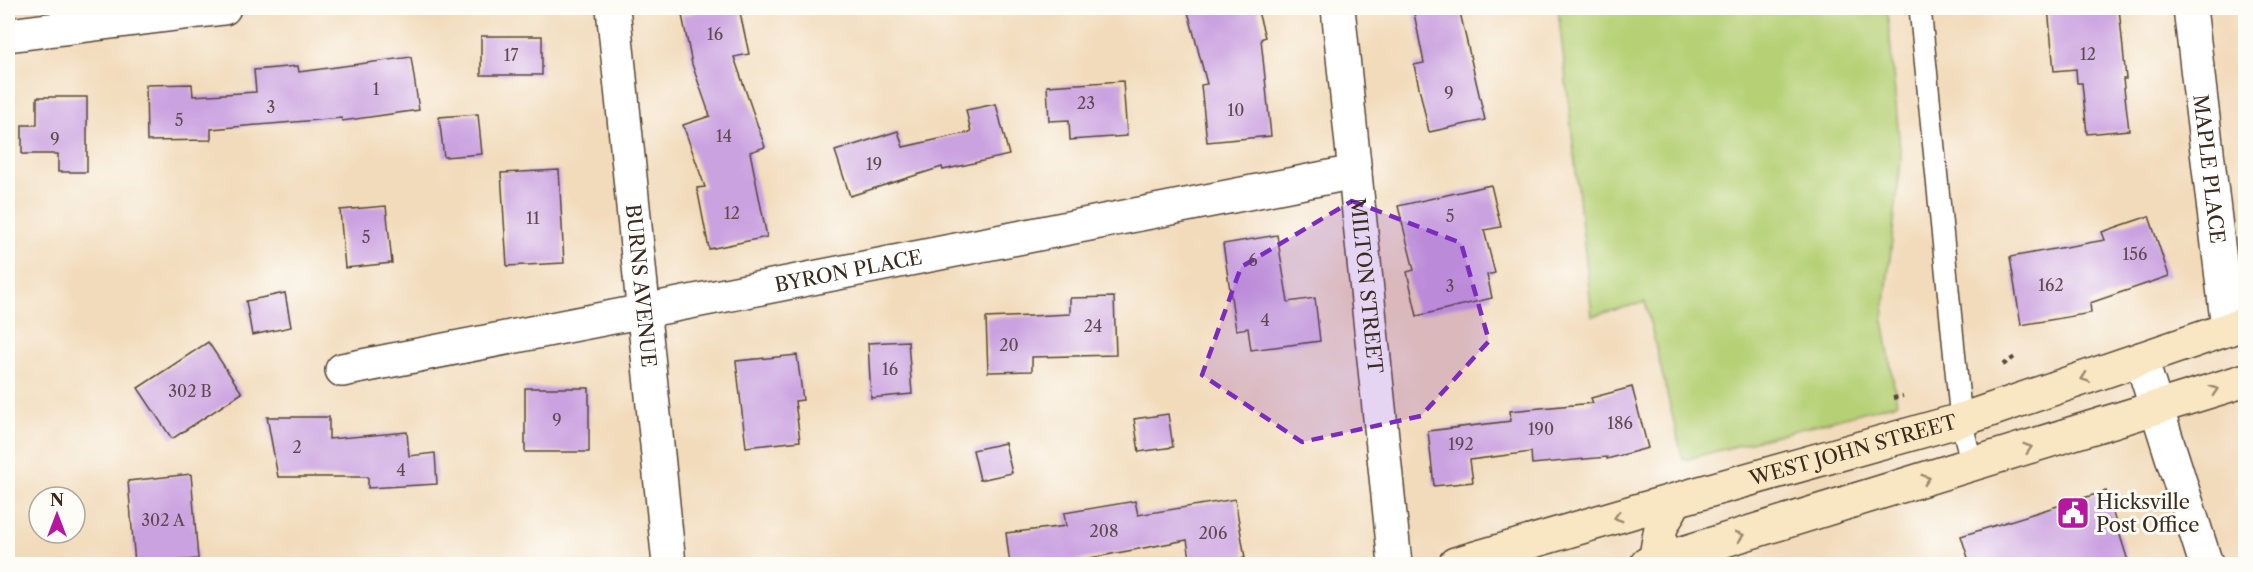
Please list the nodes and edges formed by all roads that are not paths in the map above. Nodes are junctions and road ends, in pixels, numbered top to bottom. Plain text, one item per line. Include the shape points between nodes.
1 (224, 8) edge
2 (613, 8) edge
3 (1338, 8) edge
4 (1920, 8) edge
5 (2190, 8) edge
6 (8, 35) edge
7 (1355, 172) junction
8 (644, 312) junction
9 (2237, 326) edge
10 (2141, 359) junction
11 (342, 369) dead end
12 (2246, 380) edge
13 (2157, 409) junction
14 (1961, 420) junction
15 (1972, 465) junction
16 (1674, 501) junction
17 (1651, 563) edge
18 (669, 564) edge
19 (1395, 564) edge
20 (1455, 564) edge
21 (2206, 564) edge

1 - 6 street
2 - 8 street, BURNS AVENUE
3 - 7 street, MILTON STREET
4 - 14 lane
5 - 9 street, MAPLE PLACE
7 - 8 street, BYRON PLACE
7 - 19 street, MILTON STREET
8 - 11 street, BYRON PLACE
8 - 18 street, BURNS AVENUE
9 - 10 main road, WEST JOHN STREET
10 - 13 street
10 -> 14 main road, WEST JOHN STREET
13 -> 12 main road
15 -> 13 main road
13 - 21 street
14 - 15 lane
14 - 16 main road, WEST JOHN STREET
17 -> 15 main road
16 - 17 main road via 1661,527
16 -> 20 main road, WEST JOHN STREET

